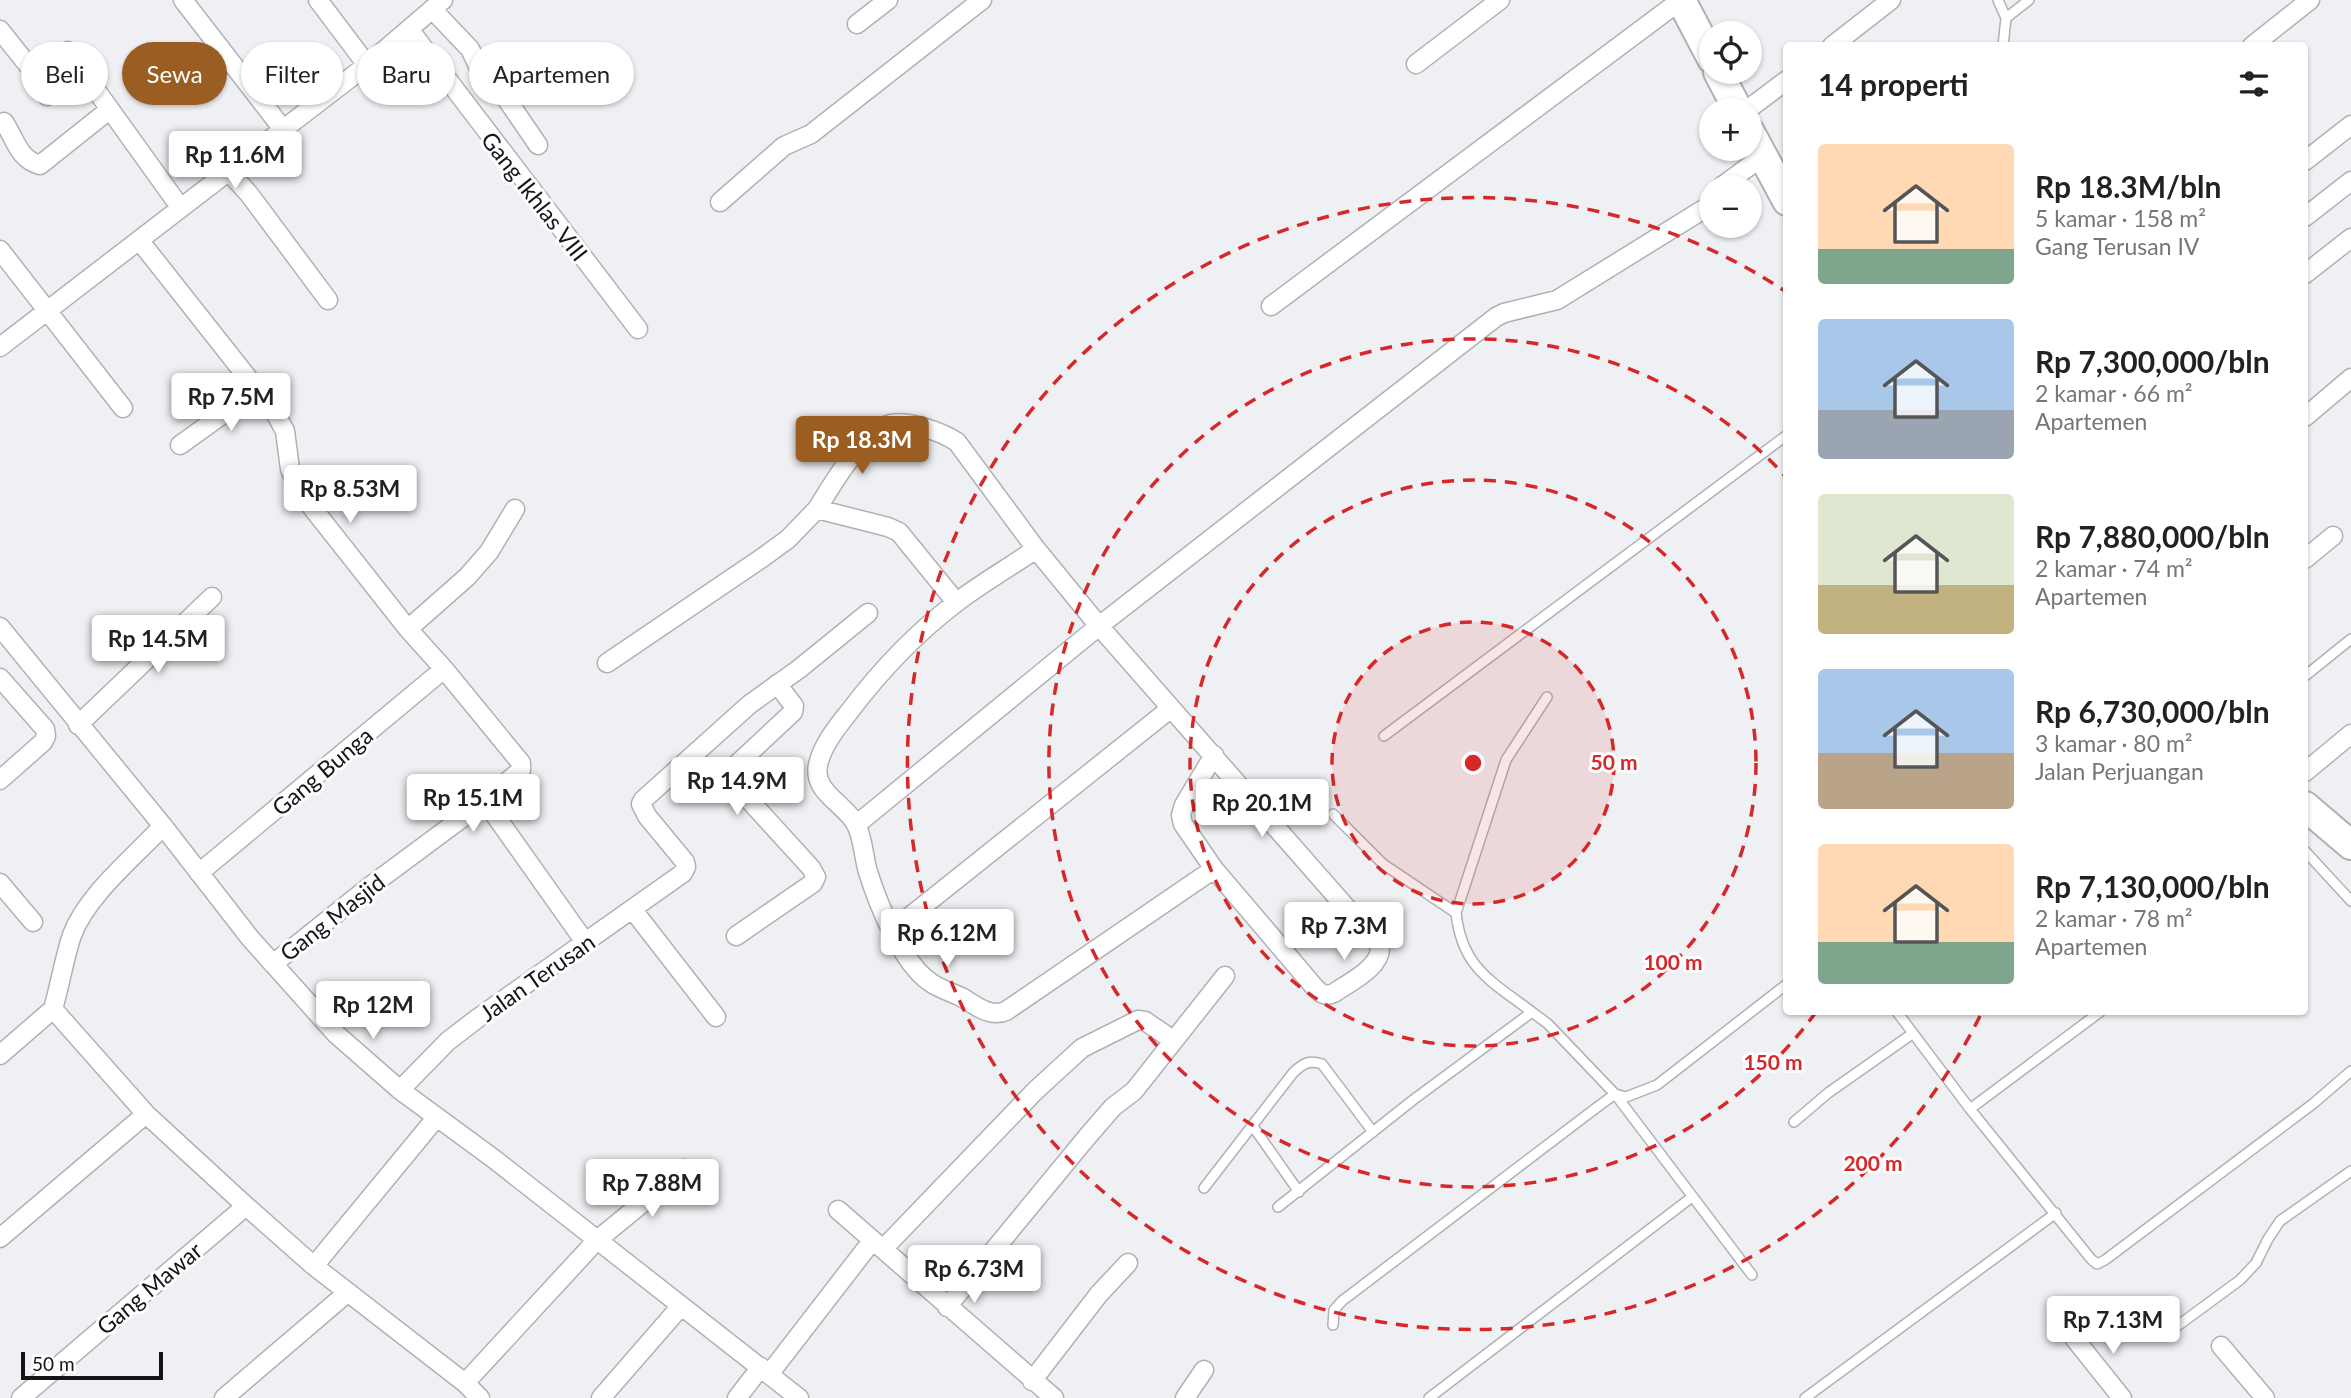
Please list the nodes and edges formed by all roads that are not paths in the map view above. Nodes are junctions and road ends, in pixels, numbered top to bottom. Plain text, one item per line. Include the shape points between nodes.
1 (183, 0) edge
2 (318, 0) edge
3 (888, 0) edge
4 (982, 0) edge
5 (1500, 0) edge
6 (1681, 0) edge
7 (1891, 0) edge
8 (1997, 0) edge
9 (2029, 0) edge
10 (2310, 0) edge
11 (438, 4) edge
12 (2006, 18) junction
13 (857, 24) dead end
14 (409, 29) junction
15 (0, 30) edge
16 (1699, 34) edge
17 (394, 42) edge
18 (1837, 42) edge
19 (2003, 42) edge
20 (2257, 42) edge
21 (357, 52) edge
22 (21, 56) edge
23 (1416, 64) dead end
24 (357, 72) edge
25 (1783, 83) edge
26 (1762, 99) edge
27 (106, 105) edge
28 (110, 110) junction
29 (4, 122) dead end
30 (2351, 125) edge
31 (282, 128) junction
32 (538, 145) dead end
33 (1762, 154) edge
34 (2308, 159) edge
35 (1748, 161) edge
36 (229, 172) junction
37 (1734, 175) edge
38 (2351, 181) edge
39 (1783, 193) edge
40 (720, 202) dead end
41 (1699, 205) edge
42 (180, 207) junction
43 (1699, 211) edge
44 (2308, 215) edge
45 (1672, 227) junction
46 (2351, 238) edge
47 (139, 240) junction
48 (0, 250) edge
49 (2308, 272) edge
50 (328, 300) dead end
51 (1271, 306) dead end
52 (48, 310) junction
53 (638, 329) dead end
54 (0, 348) edge
55 (2351, 378) edge
56 (258, 389) junction
57 (123, 408) dead end
58 (2308, 414) edge
59 (1783, 438) edge
60 (180, 445) dead end
61 (515, 509) dead end
62 (817, 509) junction
63 (2333, 536) dead end
64 (1036, 549) junction
65 (2308, 557) edge
66 (212, 597) dead end
67 (957, 602) junction
68 (868, 613) dead end
69 (1098, 626) junction
70 (0, 627) edge
71 (408, 629) junction
72 (2351, 639) edge
73 (607, 663) dead end
74 (444, 668) junction
75 (2308, 674) edge
76 (0, 678) edge
77 (777, 684) junction
78 (1548, 697) dead end
79 (1170, 709) junction
80 (78, 725) junction
81 (2351, 734) edge
82 (1384, 736) dead end
83 (1214, 755) junction
84 (2308, 770) edge
85 (0, 780) edge
86 (485, 801) junction
87 (2308, 809) edge
88 (1333, 814) dead end
89 (856, 825) junction
90 (163, 827) junction
91 (2351, 845) edge
92 (2308, 856) edge
93 (1214, 869) junction
94 (199, 873) junction
95 (1, 885) edge
96 (2351, 901) edge
97 (633, 910) junction
98 (1456, 913) junction
99 (33, 922) dead end
100 (893, 930) junction
101 (737, 936) dead end
102 (585, 942) junction
103 (273, 964) junction
104 (1225, 976) dead end
105 (1783, 987) edge
106 (53, 1009) junction
107 (1532, 1012) junction
108 (1899, 1015) edge
109 (2096, 1015) edge
110 (716, 1017) dead end
111 (1912, 1034) junction
112 (1173, 1040) junction
113 (0, 1055) edge
114 (2351, 1071) edge
115 (400, 1090) junction
116 (1615, 1094) junction
117 (1970, 1109) junction
118 (146, 1114) junction
119 (436, 1118) junction
120 (1794, 1122) dead end
121 (1252, 1125) junction
122 (1373, 1132) junction
123 (684, 1169) dead end
124 (2351, 1171) edge
125 (1204, 1188) dead end
126 (1299, 1192) junction
127 (1692, 1197) junction
128 (246, 1206) junction
129 (1278, 1207) dead end
130 (838, 1210) dead end
131 (2056, 1213) junction
132 (0, 1238) edge
133 (596, 1241) junction
134 (877, 1245) junction
135 (1128, 1263) dead end
136 (314, 1266) junction
137 (1752, 1275) dead end
138 (347, 1293) junction
139 (681, 1306) junction
140 (947, 1307) junction
141 (1333, 1325) dead end
142 (2176, 1327) dead end
143 (2074, 1338) dead end
144 (2221, 1346) dead end
145 (766, 1370) junction
146 (1204, 1370) dead end
147 (1032, 1381) junction
148 (465, 1383) junction
149 (21, 1398) edge
150 (224, 1398) edge
151 (480, 1398) edge
152 (601, 1398) edge
153 (737, 1398) edge
154 (799, 1398) edge
155 (1054, 1398) edge
156 (1185, 1398) edge
157 (1429, 1398) edge
158 (1805, 1398) edge
159 (2122, 1398) edge
160 (2265, 1398) edge

1 - 31 street
2 - 21 street
3 - 13 street
4 - 40 street via 811,134 784,146
5 - 23 street
6 - 16 main road
6 - 51 street
7 - 18 street
8 - 12 lane
9 - 12 lane
10 - 20 street
11 - 14 street
11 - 32 street via 480,70 497,85
12 - 19 lane
14 - 17 street
14 - 53 street, Gang Ikhlas VIII
15 - 22 street
24 - 31 street
25 - 26 street
27 - 28 street
28 - 29 street via 40,165 18,149
28 - 42 street
30 - 34 street
31 - 36 street
33 - 39 main road
35 - 37 street
36 - 42 street
36 - 50 street
38 - 44 street
41 - 45 street
42 - 47 street
43 - 45 street
45 - 69 street via 1557,300 1496,317
46 - 49 street
47 - 52 street
47 - 56 street
48 - 52 street
52 - 54 street
52 - 57 street
55 - 58 street
56 - 60 street
56 - 71 street via 285,431 290,469 299,491
59 - 82 lane
61 - 71 street via 489,552 467,577
62 - 64 street via 870,437 900,422 944,433 957,442
62 - 67 street via 899,532
62 - 73 street via 788,539
63 - 65 street
64 - 67 street
64 - 69 street
66 - 80 street
67 - 89 street via 870,685 824,747 817,776
68 - 77 street
69 - 79 street
69 - 89 street
70 - 80 street
71 - 74 street
72 - 75 lane
74 - 86 street, Gang Masjid via 522,763 522,769
74 - 94 street, Gang Bunga
76 - 85 street via 45,729 46,736
77 - 97 street, Jalan Terusan via 643,800 647,816 686,867
77 - 101 street via 794,706 793,712 729,775 816,877
78 - 98 lane via 1506,760
79 - 83 street
79 - 100 street
80 - 90 street
81 - 84 street
83 - 93 street via 1181,814
83 - 93 street via 1366,928 1381,955 1334,993 1322,994
86 - 102 street
86 - 103 street, Gang Masjid
87 - 91 main road
88 - 98 lane via 1383,864
89 - 100 street via 869,874
90 - 94 street
90 - 106 street via 83,914 72,934
92 - 96 lane
93 - 100 street via 1000,1014 930,982 901,949
94 - 103 street
95 - 99 street
97 - 102 street, Jalan Terusan
97 - 110 street
98 - 107 lane via 1458,932 1478,970
102 - 115 street, Jalan Terusan via 448,1041
103 - 115 street via 336,1034
104 - 112 street
105 - 116 lane via 1657,1085 1626,1097
106 - 113 street
106 - 118 street
107 - 116 lane
107 - 122 lane
108 - 111 lane
109 - 117 lane
111 - 117 lane
111 - 120 lane
112 - 134 street via 1138,1020 1082,1048
112 - 140 street
114 - 131 lane via 2098,1264
115 - 119 street
116 - 127 lane
116 - 141 lane via 1342,1301 1334,1310
117 - 131 lane
118 - 128 street
118 - 132 street
119 - 133 street
119 - 136 street
121 - 122 lane via 1293,1073 1312,1061 1322,1064
121 - 125 lane
121 - 126 lane
122 - 126 lane
123 - 133 street
124 - 142 lane via 2280,1221 2256,1264
126 - 129 lane
127 - 137 lane
127 - 157 lane
128 - 136 street
128 - 149 street, Gang Mawar
130 - 134 street
131 - 158 lane
133 - 139 street
133 - 148 street
134 - 140 street
134 - 145 street
135 - 147 street
136 - 138 street
138 - 148 street
138 - 150 street
139 - 145 street
139 - 152 street
140 - 147 street
143 - 159 street
144 - 160 street
145 - 153 street
145 - 154 street
146 - 156 street
147 - 155 street
148 - 151 street

